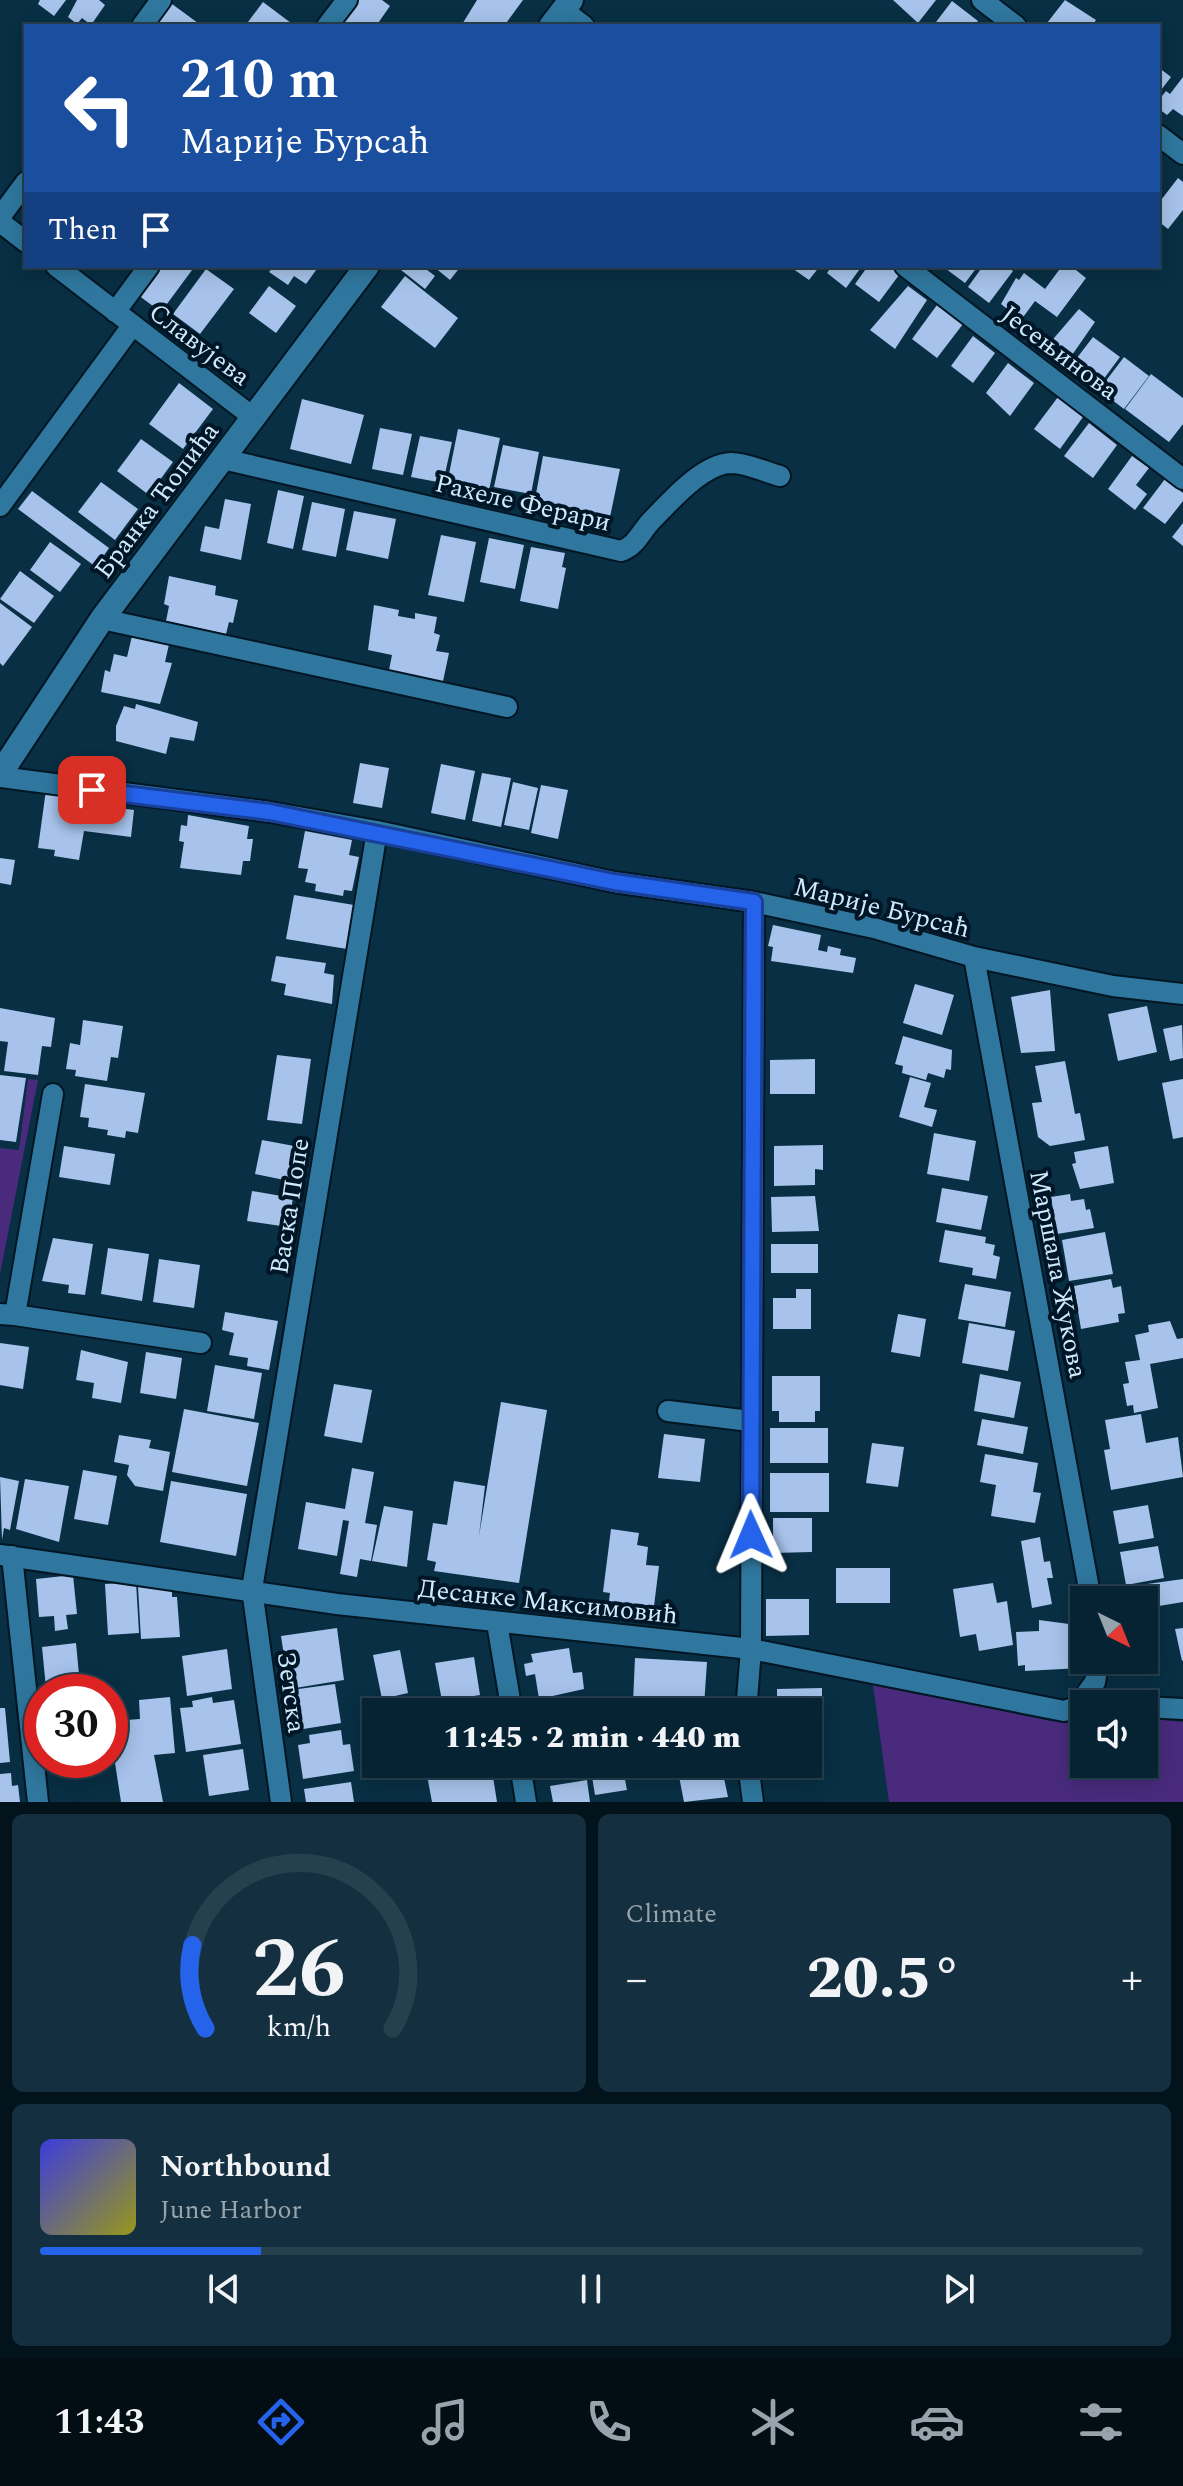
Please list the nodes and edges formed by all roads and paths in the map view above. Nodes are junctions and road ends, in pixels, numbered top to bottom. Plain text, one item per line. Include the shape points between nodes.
1 (161, 0) edge
2 (347, 0) edge
3 (982, 0) edge
4 (562, 12) edge
5 (143, 24) edge
6 (329, 24) edge
7 (581, 24) edge
8 (1013, 24) edge
9 (1160, 137) edge
10 (1183, 154) edge
11 (24, 185) edge
12 (0, 219) edge
13 (24, 240) edge
14 (59, 268) edge
15 (148, 268) edge
16 (365, 268) edge
17 (908, 268) edge
18 (115, 312) junction
19 (132, 326) junction
20 (253, 417) junction
21 (223, 459) junction
22 (780, 476) dead end
23 (1183, 479) edge
24 (0, 506) edge
25 (102, 619) junction
26 (507, 707) dead end
27 (0, 776) edge
28 (377, 831) junction
29 (754, 902) junction
30 (974, 957) junction
31 (1183, 994) edge
32 (53, 1094) dead end
33 (8, 1314) edge
34 (201, 1343) dead end
35 (668, 1411) dead end
36 (750, 1421) junction
37 (6, 1556) edge
38 (1088, 1586) edge
39 (252, 1589) junction
40 (497, 1623) junction
41 (751, 1649) junction
42 (510, 1698) edge
43 (747, 1698) edge
44 (1158, 1708) edge
45 (1070, 1709) edge
46 (1183, 1709) edge
47 (522, 1778) edge
48 (750, 1778) edge
49 (38, 1802) edge
50 (281, 1802) edge
51 (526, 1802) edge
52 (753, 1802) edge

1 - 5 street
2 - 6 street
3 - 8 street
4 - 7 street
9 - 10 street
11 - 12 street
12 - 13 street
14 - 18 street, Славујева
15 - 18 street, Славујева
16 - 20 street, Бранка Ћопића
17 - 23 street, Јесењинова
18 - 19 street, Славујева
19 - 20 street, Славујева
19 - 24 street
20 - 21 street, Бранка Ћопића
21 - 22 street, Рахеле Ферари via 621,551 719,464 735,463
21 - 25 street, Бранка Ћопића
25 - 26 street
25 - 27 street, Бранка Ћопића
27 - 28 street, Марије Бурсаћ
28 - 29 street, Марије Бурсаћ via 614,882
28 - 39 street, Васка Попе
29 - 30 street, Марије Бурсаћ
29 - 36 street
30 - 31 street, Марије Бурсаћ via 1113,986
30 - 38 street, Маршала Жукова
32 - 33 street
33 - 34 street
35 - 36 street
36 - 41 street
37 - 39 street, Десанке Максимовић
37 - 49 street
39 - 40 street, Десанке Максимовић
39 - 50 street, Зетска
40 - 41 street, Десанке Максимовић
40 - 42 street
41 - 43 street
41 - 45 street, Десанке Максимовић via 1041,1708
44 - 46 street
47 - 51 street
48 - 52 street

